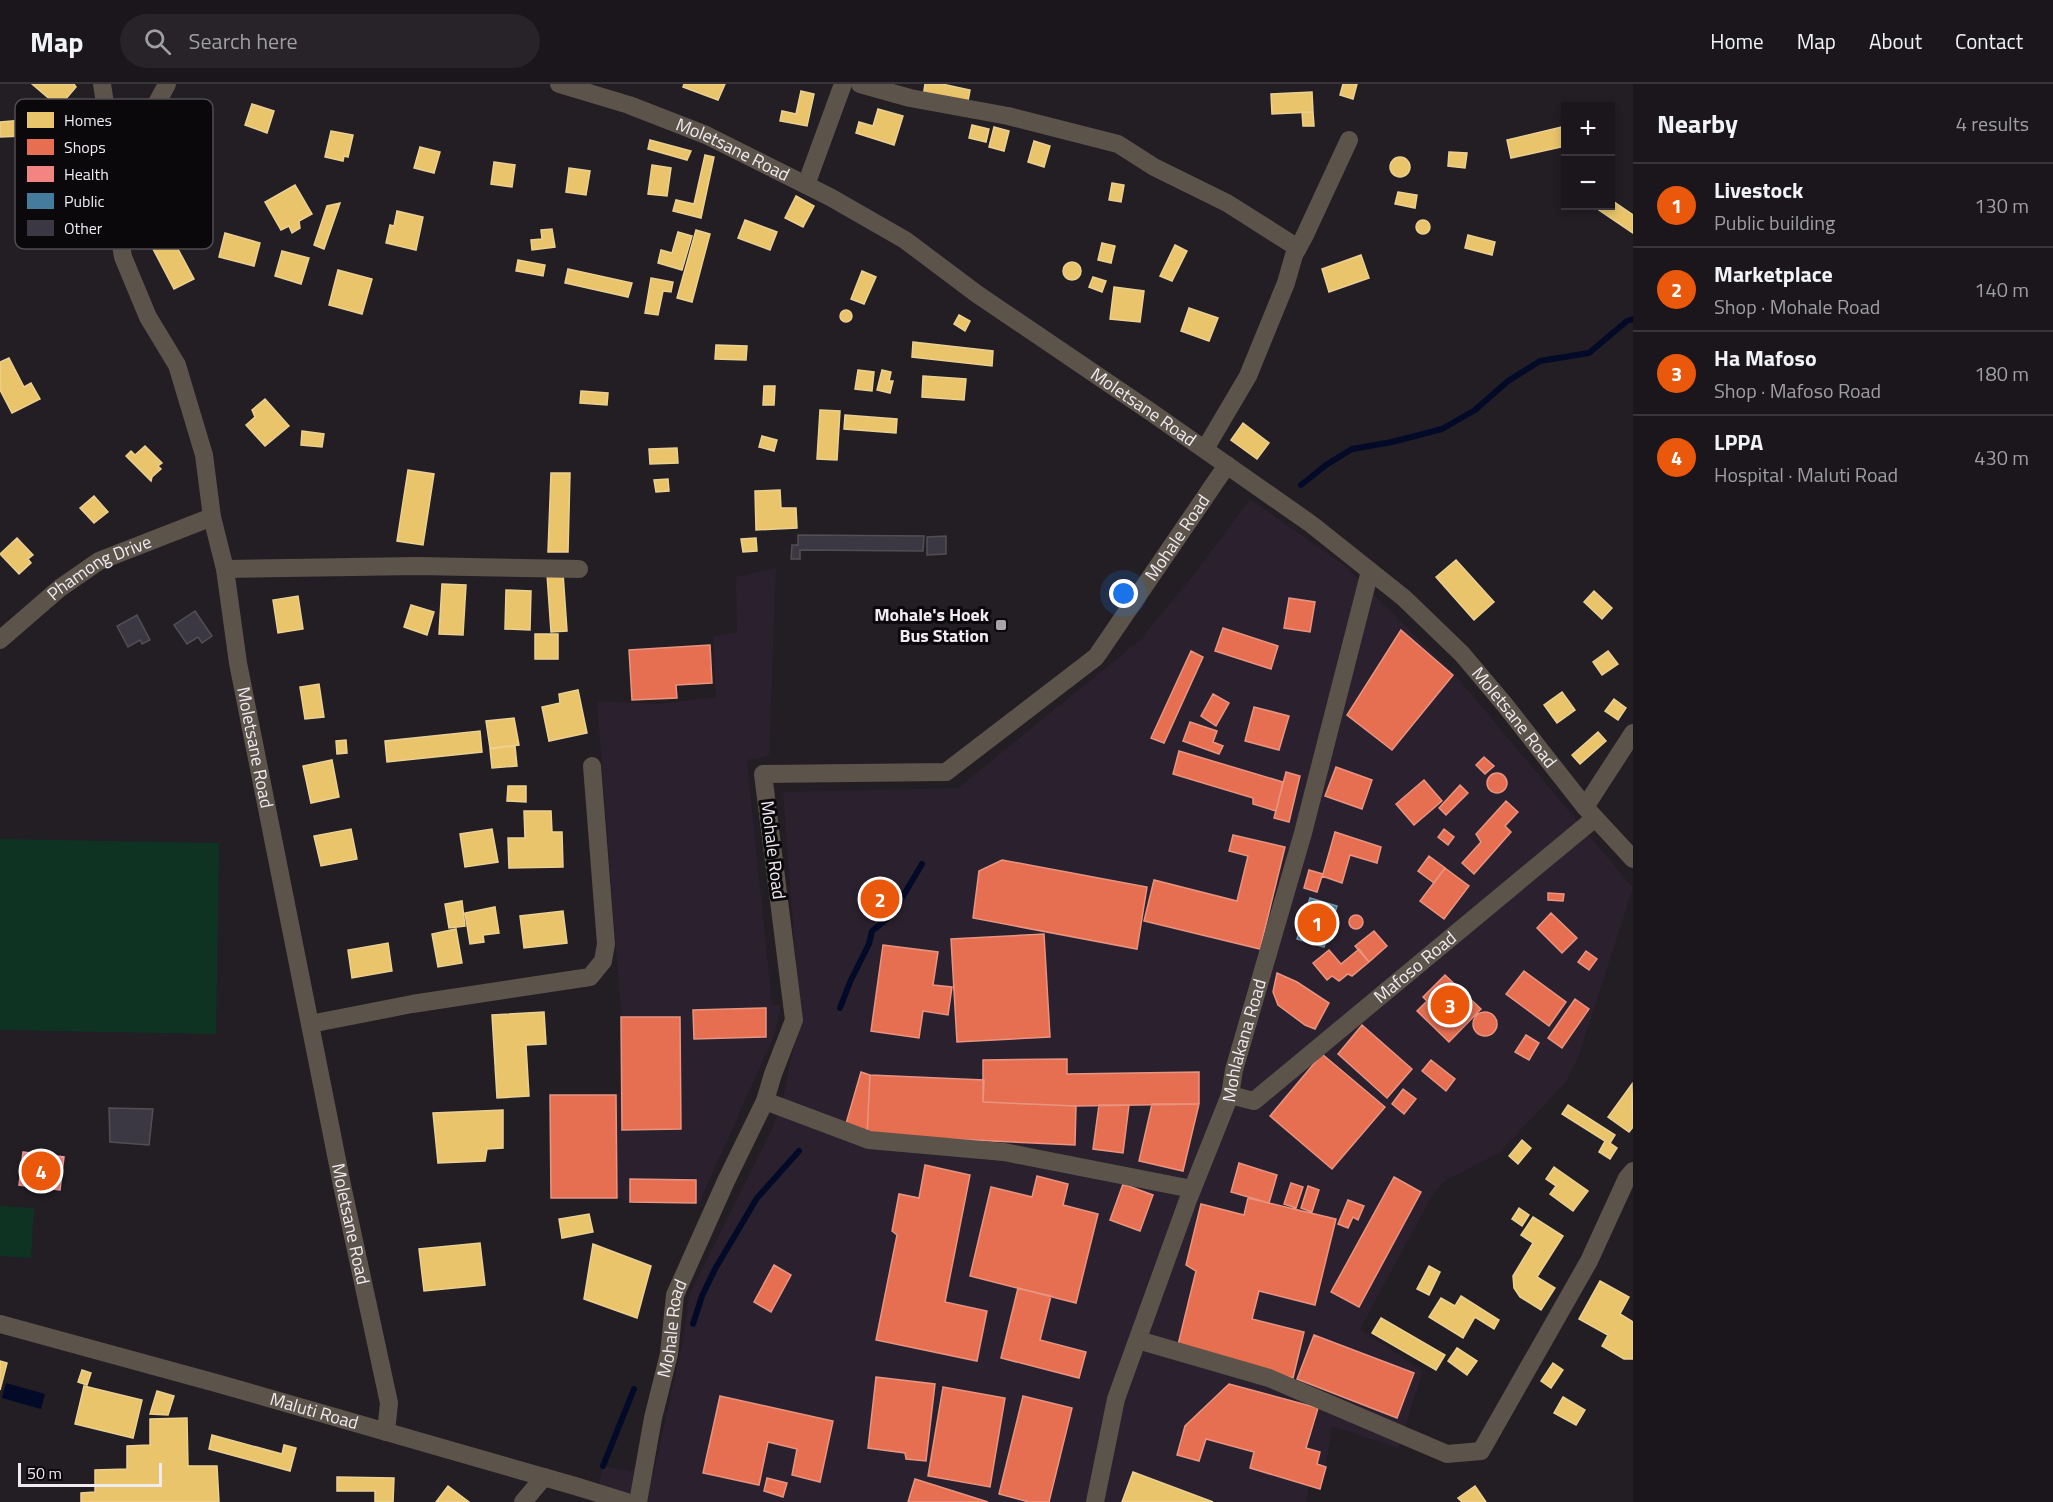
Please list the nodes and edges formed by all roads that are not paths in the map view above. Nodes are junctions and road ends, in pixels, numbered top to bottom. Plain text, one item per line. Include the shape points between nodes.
1 (102, 84) edge
2 (167, 84) edge
3 (559, 84) edge
4 (843, 84) edge
5 (860, 84) edge
6 (104, 99) edge
7 (159, 99) edge
8 (1349, 140) dead end
9 (806, 185) junction
10 (1298, 248) junction
11 (122, 249) edge
12 (1205, 449) junction
13 (1227, 465) junction
14 (212, 517) junction
15 (225, 568) junction
16 (579, 569) dead end
17 (1370, 571) junction
18 (0, 640) edge
19 (1633, 734) edge
20 (592, 766) dead end
21 (1590, 813) junction
22 (1633, 859) edge
23 (310, 1024) junction
24 (1230, 1095) junction
25 (765, 1101) junction
26 (1633, 1171) edge
27 (1192, 1189) junction
28 (0, 1324) edge
29 (1138, 1340) junction
30 (386, 1432) junction
31 (544, 1477) junction
32 (523, 1502) edge
33 (627, 1502) edge
34 (638, 1502) edge
35 (1095, 1502) edge

1 - 6 street
2 - 7 street, Moletsane Road
3 - 9 street, Moletsane Road via 629,105 706,135
4 - 9 street
5 - 10 street via 1118,144 1154,167 1227,203
8 - 10 street
9 - 12 street, Moletsane Road via 905,240 977,294
10 - 12 street via 1248,376
11 - 14 street, Moletsane Road via 148,317 177,365 204,455
12 - 13 street, Moletsane Road
13 - 17 street, Moletsane Road
13 - 25 street, Mohale Road via 1096,657 946,772 763,774 794,1020
14 - 15 street, Moletsane Road
14 - 18 street, Phamong Drive via 99,561 60,588
15 - 16 street
15 - 23 street, Moletsane Road via 238,663
17 - 21 street, Moletsane Road via 1462,654
17 - 24 street, Mohlakana Road
19 - 21 street
20 - 23 street via 606,944 603,961 590,977
21 - 22 street, Moletsane Road
21 - 24 street, Mafoso Road via 1254,1101
23 - 30 street, Moletsane Road via 389,1403
24 - 27 street, Mohlakana Road
25 - 27 street via 869,1140 1004,1152
25 - 34 street, Mohale Road via 675,1295 669,1354 652,1418
26 - 29 street via 1589,1261 1481,1451 1447,1454 1269,1378
27 - 29 street, Mohlakana Road
28 - 30 street, Maluti Road
29 - 35 street, Mohlakana Road via 1116,1399
30 - 31 street, Maluti Road
31 - 32 street
31 - 33 street, Maluti Road

